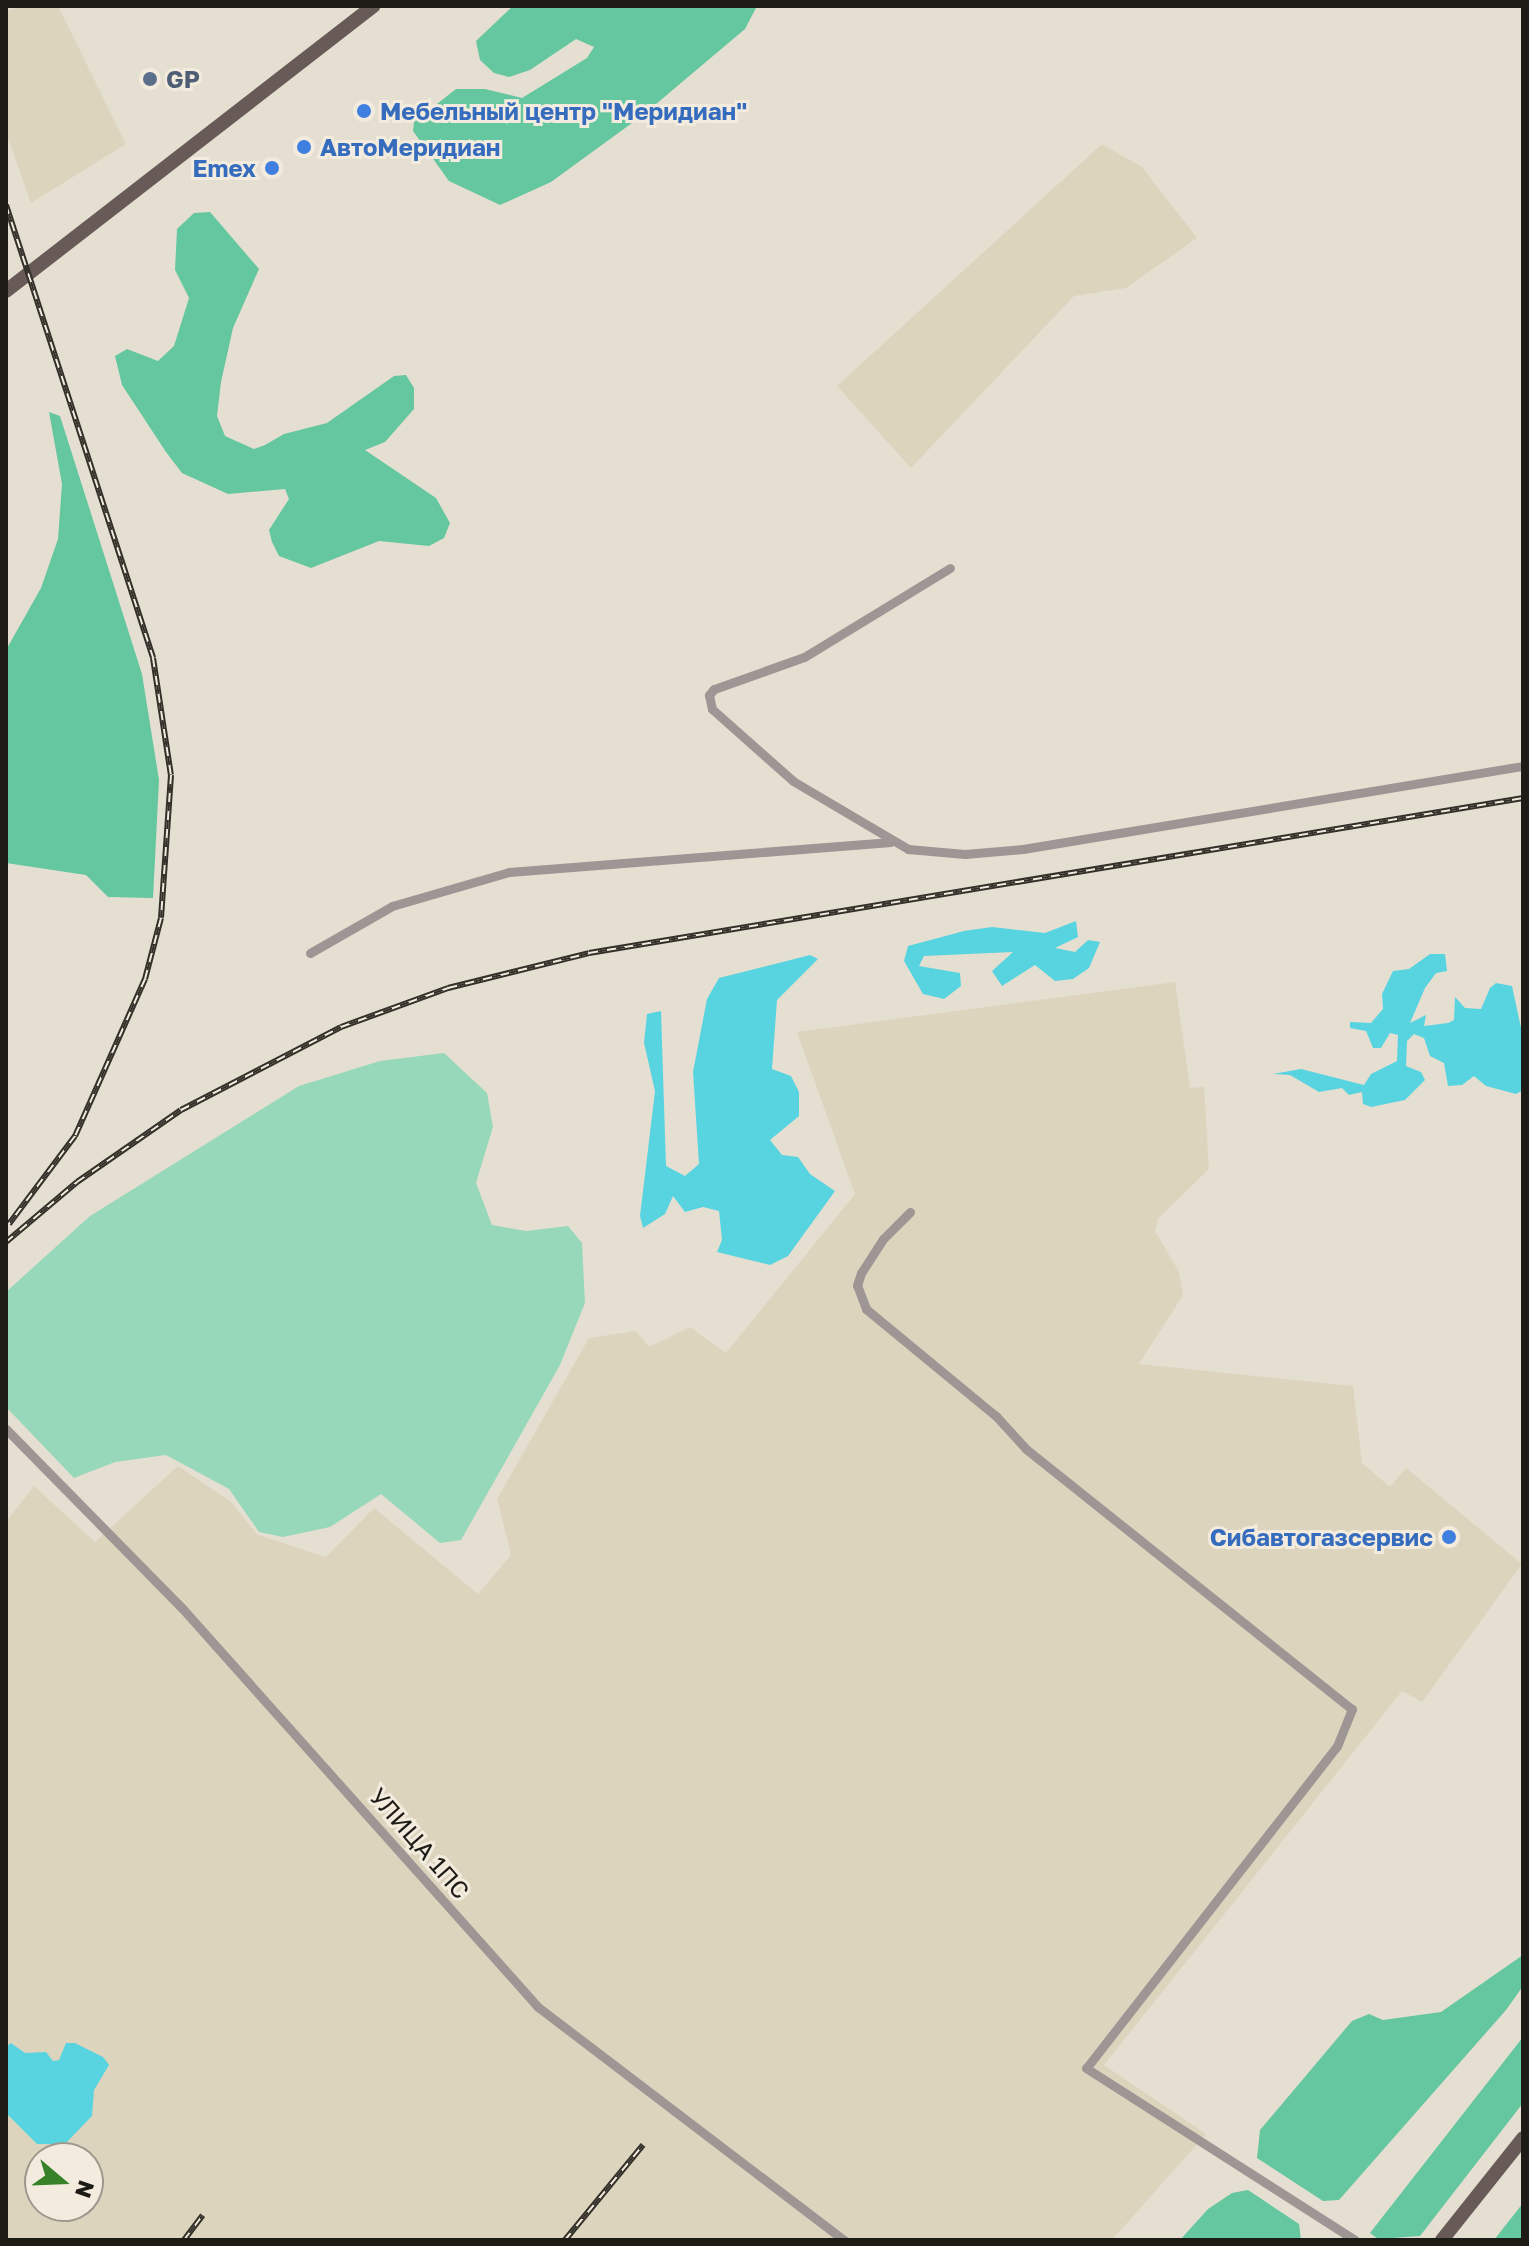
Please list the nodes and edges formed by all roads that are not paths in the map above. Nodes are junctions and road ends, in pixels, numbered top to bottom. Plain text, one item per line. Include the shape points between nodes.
1 (373, 6) edge
2 (6, 291) edge
3 (950, 568) dead end
4 (1523, 766) edge
5 (891, 842) junction
6 (310, 953) dead end
7 (910, 1212) dead end
8 (6, 1429) edge
9 (1523, 2138) edge
10 (844, 2240) edge
11 (1355, 2240) edge
12 (1442, 2240) edge

1 - 2 main road
3 - 5 street via 804,657 709,695 712,709 793,781
4 - 5 street via 991,854 922,853
5 - 6 street via 509,872 392,906
7 - 11 street via 883,1239 861,1273 857,1285 866,1309 996,1416 1026,1449 1352,1709 1337,1746 1086,2068
8 - 10 street, УЛИЦА 1ПС via 182,1608 538,2007
9 - 12 main road

